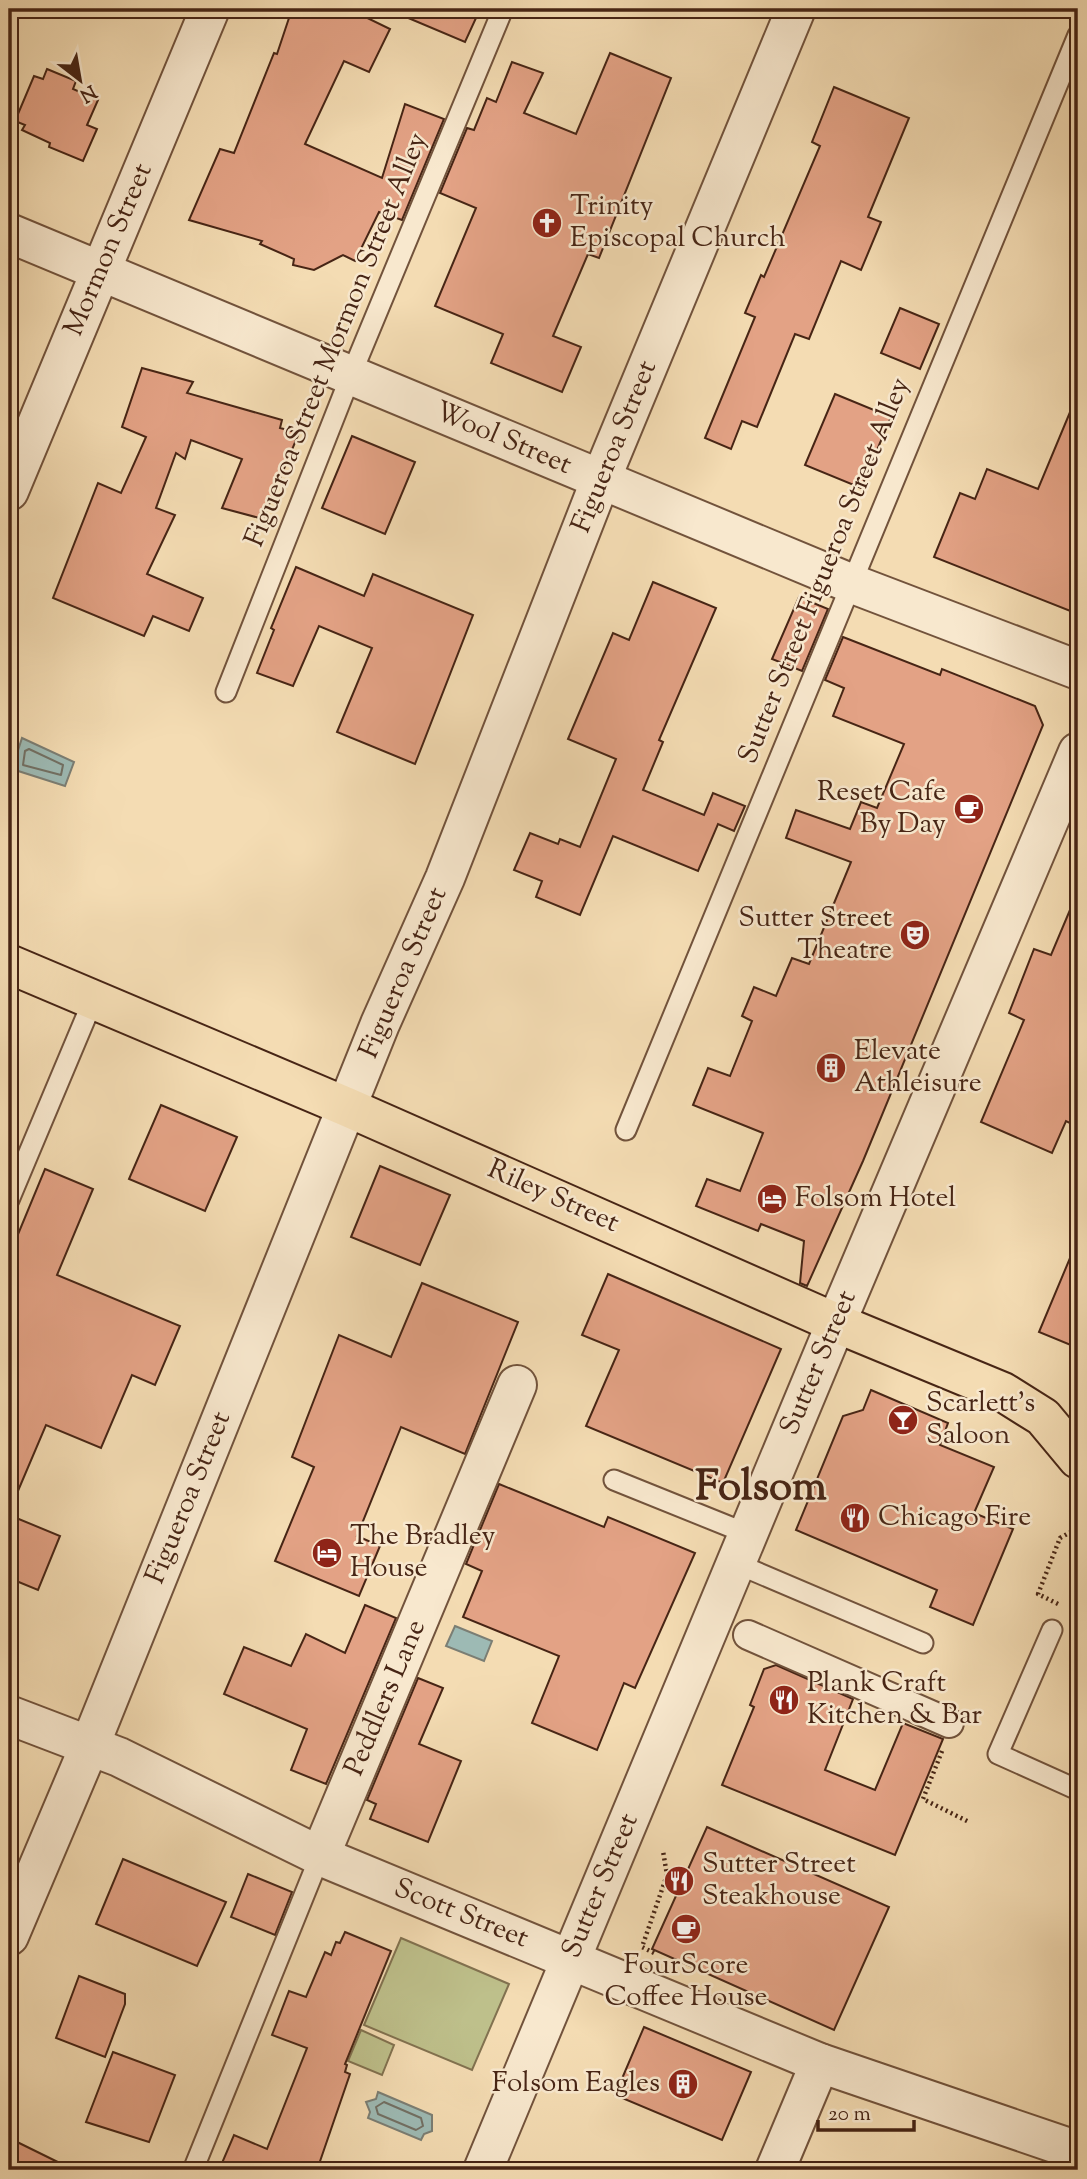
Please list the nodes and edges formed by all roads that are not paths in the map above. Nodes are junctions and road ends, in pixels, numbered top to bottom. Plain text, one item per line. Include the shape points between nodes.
1 (210, 9) edge
2 (503, 9) edge
3 (796, 9) edge
4 (1078, 35) edge
5 (9, 233) edge
6 (100, 271) junction
7 (351, 375) junction
8 (601, 479) junction
9 (9, 491) edge
10 (850, 583) junction
11 (1078, 670) edge
12 (226, 692) dead end
13 (1078, 751) edge
14 (9, 964) edge
15 (94, 998) junction
16 (347, 1107) junction
17 (626, 1130) dead end
18 (9, 1200) edge
19 (836, 1323) junction
20 (517, 1385) dead end
21 (1078, 1459) edge
22 (614, 1480) dead end
23 (742, 1549) junction
24 (1052, 1630) road end
25 (748, 1635) dead end
26 (923, 1643) dead end
27 (9, 1715) edge
28 (949, 1723) road end
29 (90, 1745) junction
30 (1078, 1788) edge
31 (320, 1856) junction
32 (9, 1936) edge
33 (571, 1959) junction
34 (820, 2063) junction
35 (1078, 2151) edge
36 (193, 2170) edge
37 (483, 2170) edge
38 (775, 2170) edge

1 - 6 street, Mormon Street
2 - 7 lane, Figueroa Street Mormon Street Alley
3 - 8 street, Figueroa Street
4 - 10 lane, Sutter Street Figueroa Street Alley
5 - 6 street, Wool Street
6 - 7 street, Wool Street
6 - 9 street, Mormon Street
7 - 8 street, Wool Street
7 - 12 lane, Figueroa Street Mormon Street Alley
8 - 10 street, Wool Street
8 - 16 street, Figueroa Street via 445,878
10 - 11 street, Wool Street
10 - 17 lane, Sutter Street Figueroa Street Alley
13 - 19 street, Sutter Street
14 - 15 main road, Riley Street
15 - 16 main road, Riley Street
15 - 18 lane
16 - 19 main road, Riley Street
16 - 29 street, Figueroa Street
19 - 21 main road, Riley Street via 1003,1392 1042,1417
19 - 23 street, Sutter Street
20 - 31 street, Peddlers Lane
22 - 23 lane
23 - 26 lane
23 - 33 street, Sutter Street
24 - 30 lane via 998,1754
25 - 28 street
27 - 29 street, Scott Street
29 - 31 street, Scott Street
29 - 32 street, Figueroa Street
31 - 33 street, Scott Street
31 - 36 lane
33 - 34 street, Scott Street
33 - 37 street, Sutter Street
34 - 35 street, Scott Street
34 - 38 street

